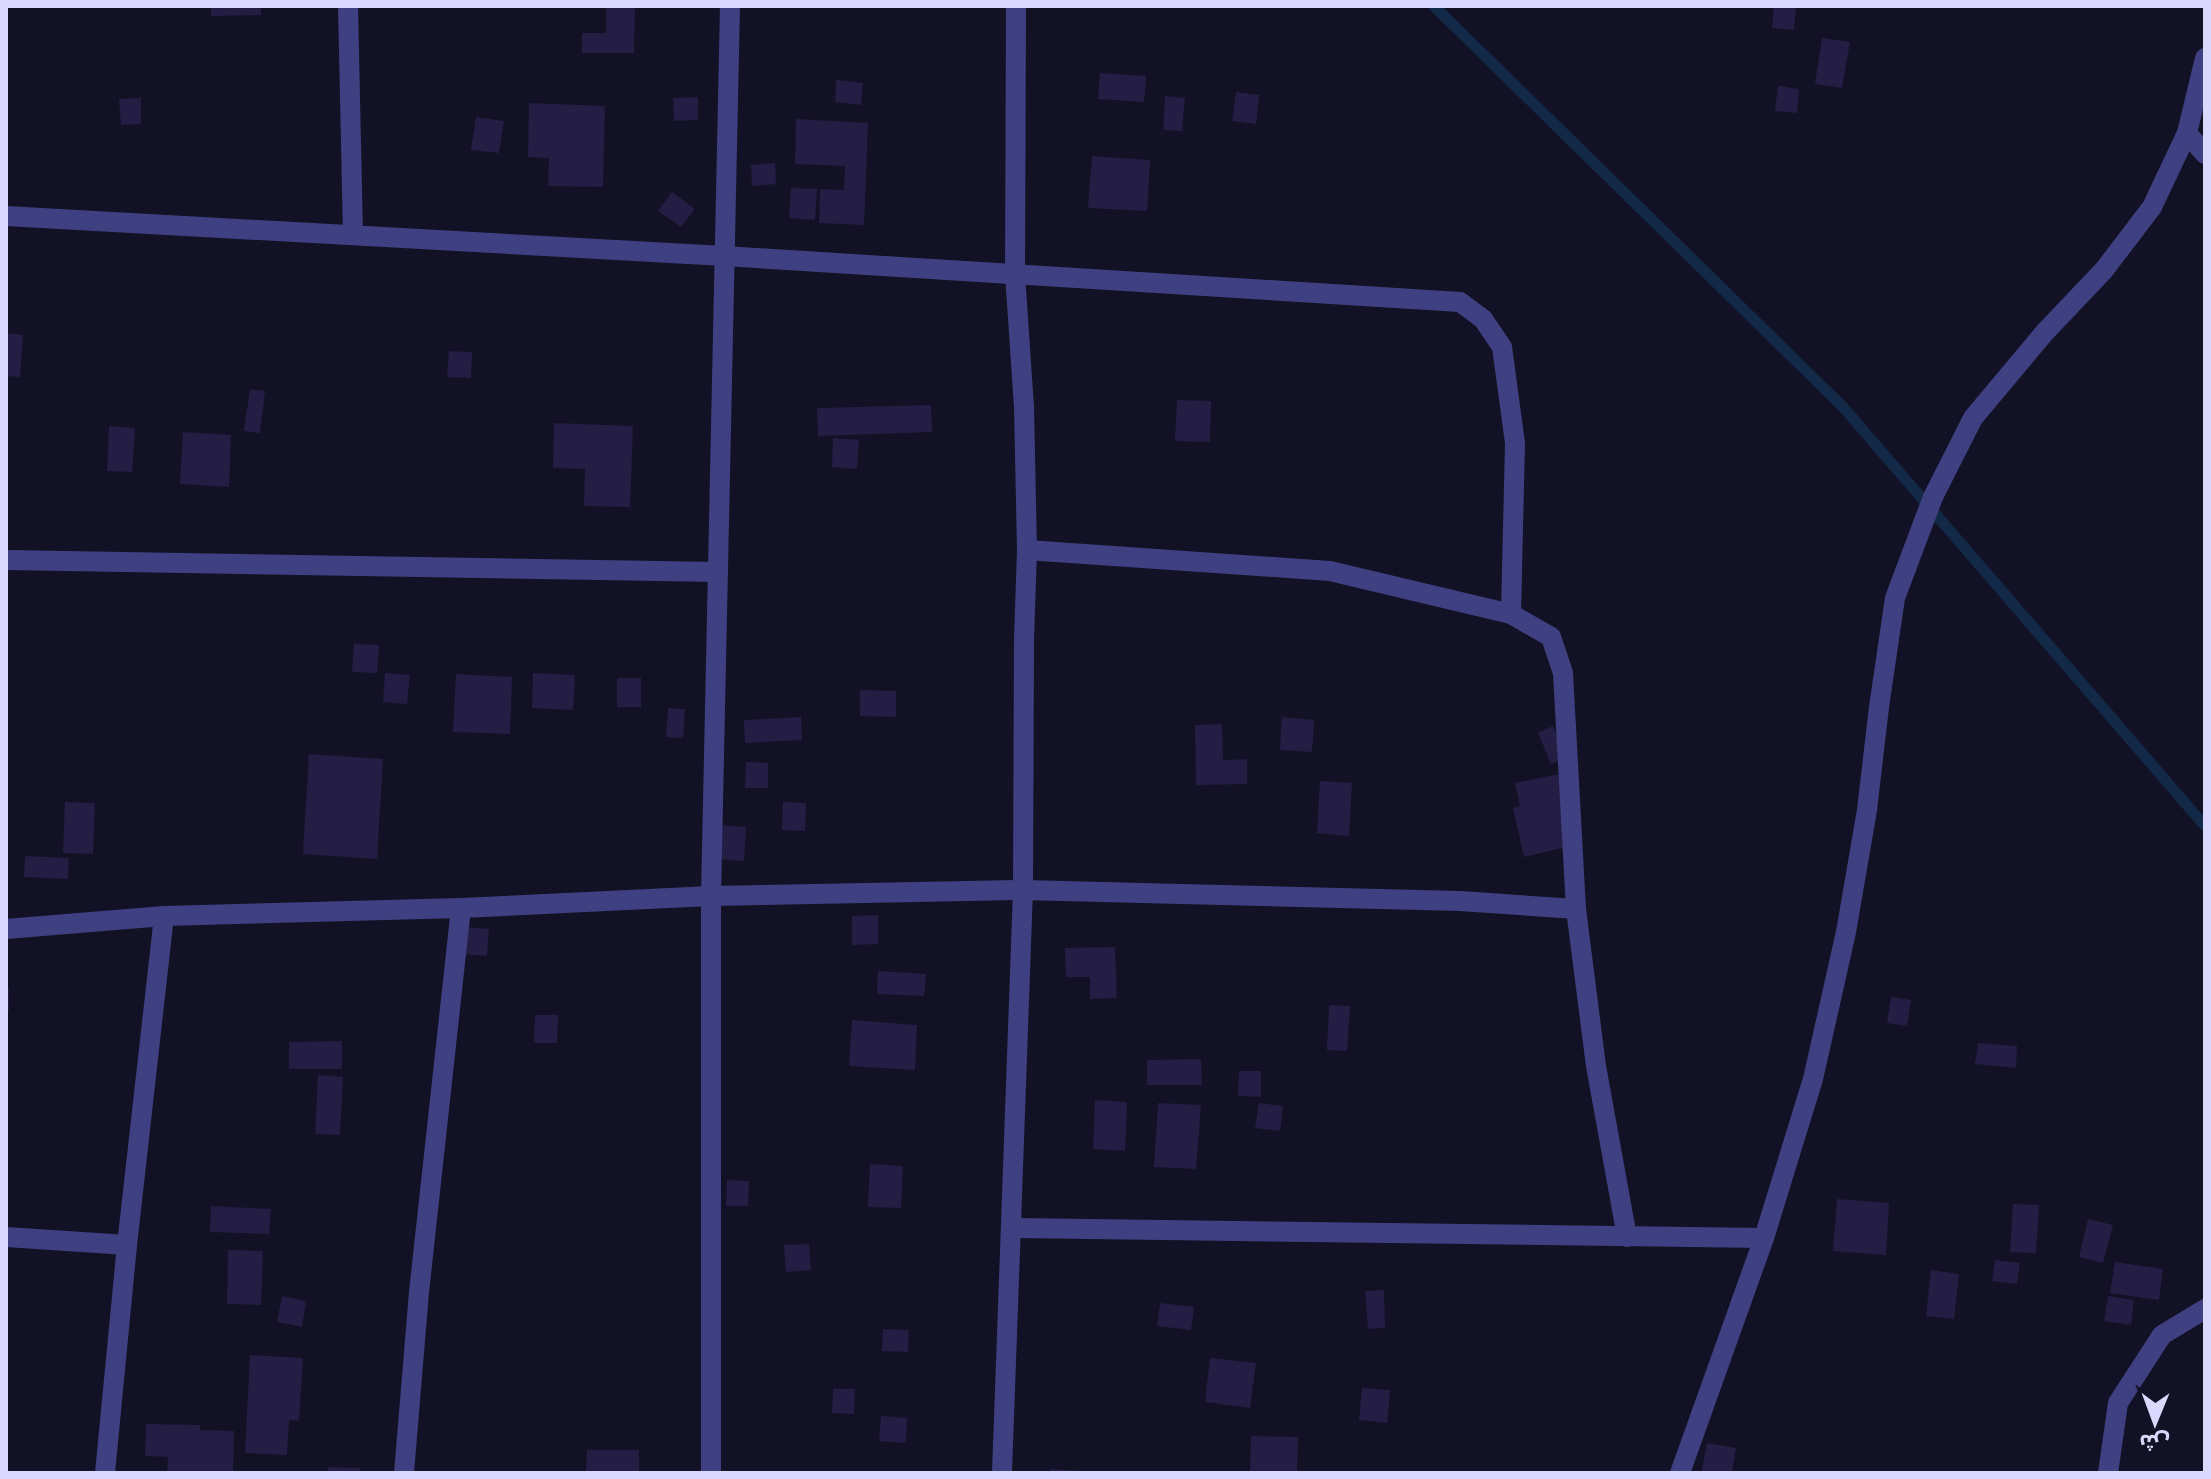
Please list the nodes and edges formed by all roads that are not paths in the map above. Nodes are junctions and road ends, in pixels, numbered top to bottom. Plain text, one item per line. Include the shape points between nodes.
1 (348, 6) edge
2 (730, 6) edge
3 (1016, 6) edge
4 (2205, 58) edge
5 (2187, 133) junction
6 (2205, 154) edge
7 (6, 216) edge
8 (353, 235) junction
9 (724, 256) junction
10 (1015, 274) junction
11 (1027, 550) junction
12 (6, 560) edge
13 (718, 572) junction
14 (1511, 614) junction
15 (1023, 890) junction
16 (711, 896) junction
17 (461, 908) junction
18 (1576, 909) junction
19 (164, 916) junction
20 (6, 929) edge
21 (1012, 1228) junction
22 (6, 1237) edge
23 (1627, 1237) junction
24 (1764, 1238) junction
25 (127, 1245) junction
26 (2205, 1309) edge
27 (105, 1473) edge
28 (404, 1473) edge
29 (711, 1473) edge
30 (1002, 1473) edge
31 (1680, 1473) edge
32 (2108, 1473) edge

1 - 8 street
2 - 9 street
3 - 10 street
4 - 5 street
5 - 6 street
5 - 24 street via 2152,207 2104,270 1973,418 1933,497 1895,598 1846,932 1813,1079
7 - 8 street
8 - 9 street
9 - 10 street
9 - 13 street
10 - 11 street
10 - 14 street via 1460,302 1483,319 1502,347 1515,443
11 - 14 street via 1330,571
11 - 15 street
12 - 13 street
13 - 16 street
14 - 18 street via 1551,637 1563,673
15 - 16 street
15 - 18 street via 1460,901
15 - 21 street
16 - 17 street
16 - 29 street
17 - 19 street
17 - 28 street
18 - 23 street via 1596,1066
19 - 20 street
19 - 25 street
21 - 23 street
21 - 30 street
22 - 25 street
23 - 24 street
24 - 31 street
25 - 27 street
26 - 32 street via 2162,1335 2118,1403

